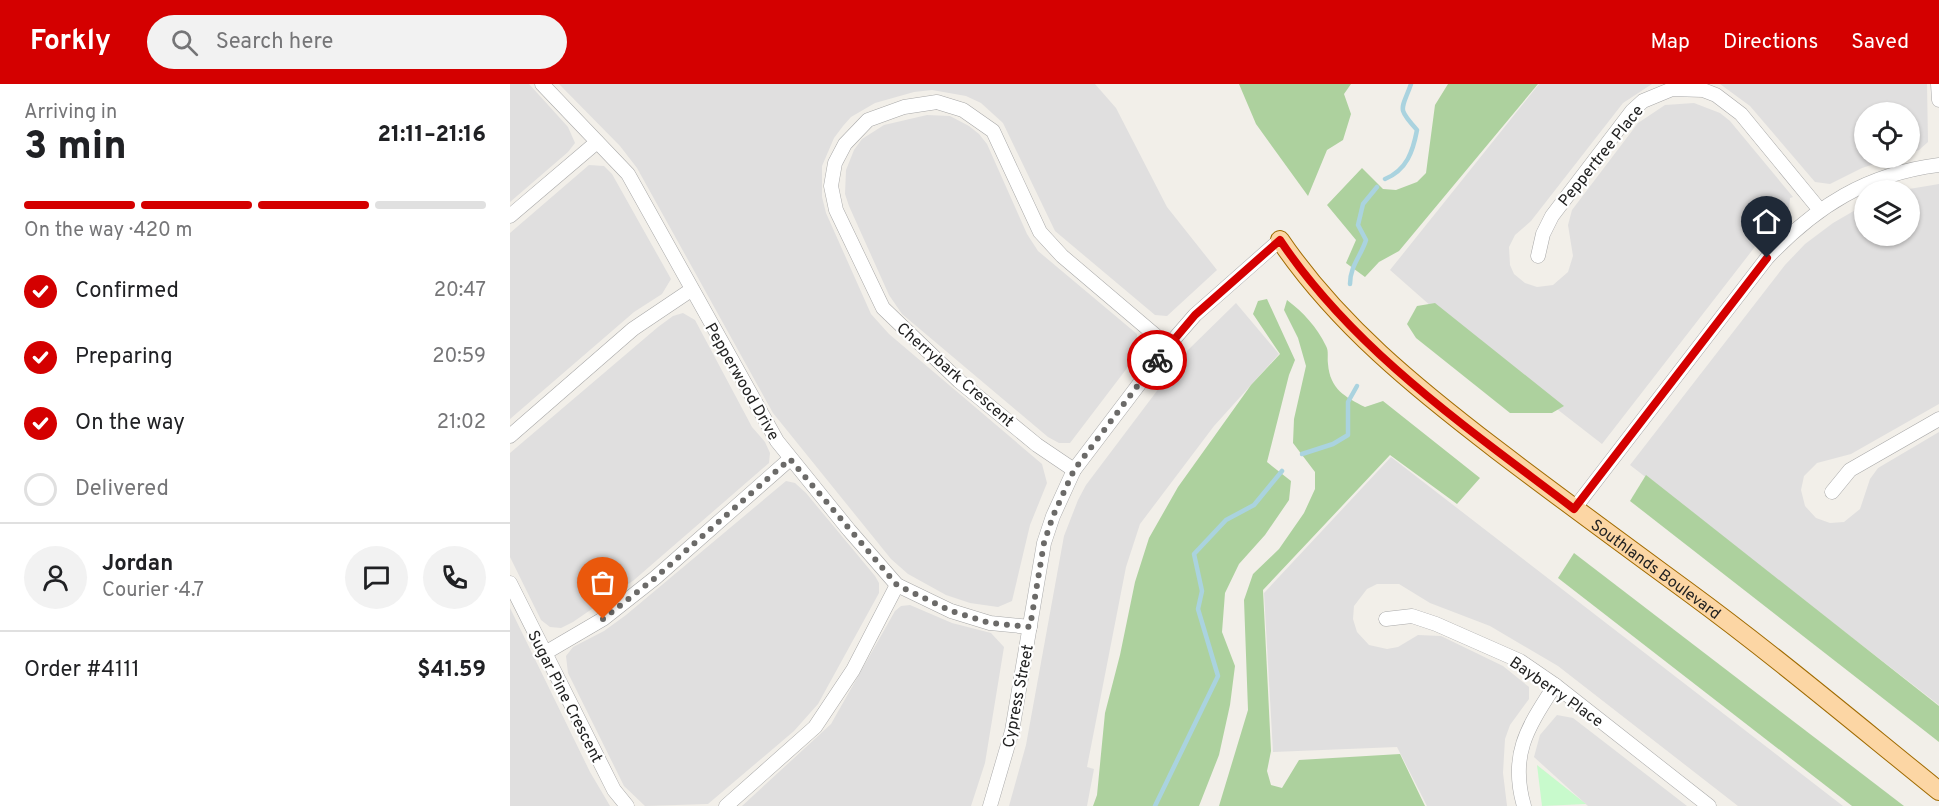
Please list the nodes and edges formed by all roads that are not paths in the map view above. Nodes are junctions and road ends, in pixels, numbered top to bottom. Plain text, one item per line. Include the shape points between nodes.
1 (542, 84) edge
2 (1938, 84) edge
3 (1939, 100) edge
4 (597, 142) junction
5 (1939, 165) edge
6 (1819, 209) junction
7 (510, 216) edge
8 (1280, 240) joint
9 (1538, 256) dead end
10 (691, 290) junction
11 (1168, 346) junction
12 (1939, 419) edge
13 (510, 436) edge
14 (790, 459) junction
15 (1074, 470) junction
16 (1832, 492) dead end
17 (1574, 509) junction
18 (510, 584) edge
19 (897, 585) junction
20 (1386, 619) dead end
21 (1030, 627) junction
22 (545, 653) junction
23 (1555, 685) junction
24 (1939, 791) edge
25 (627, 806) edge
26 (726, 806) edge
27 (990, 806) edge
28 (1524, 806) edge
29 (1709, 806) edge

1 - 4 street, Pepperwood Drive
2 - 3 street
4 - 7 street
4 - 10 street, Pepperwood Drive via 628,174
5 - 6 street via 1883,178
6 - 9 street, Peppertree Place via 1728,102 1703,90 1672,89 1643,101 1632,111 1556,211 1543,234
6 - 17 street via 1767,258
8 - 11 street, Cypress Street via 1195,315
8 - 17 main road, Southlands Boulevard via 1341,317 1391,365
10 - 13 street via 633,329
10 - 14 street, Pepperwood Drive
11 - 15 street, Cypress Street
11 - 15 street, Cherrybark Crescent via 1062,256 1040,232 993,130 963,110 937,102 904,107 868,120 844,144 831,186 836,210 882,308 959,381
12 - 16 street via 1850,470
14 - 19 street, Pepperwood Drive
14 - 22 street via 655,578 603,619
15 - 21 street, Cypress Street via 1044,543
17 - 24 main road, Southlands Boulevard via 1690,593
18 - 22 street, Sugar Pine Crescent
19 - 21 street, Pepperwood Drive via 951,611 990,623
19 - 26 street via 853,670 814,726
20 - 23 street, Bayberry Place via 1412,616 1458,632 1520,661
21 - 27 street, Cypress Street via 1012,731
22 - 25 street, Sugar Pine Crescent via 614,790
23 - 28 street via 1528,726 1520,747
23 - 29 street, Bayberry Place

